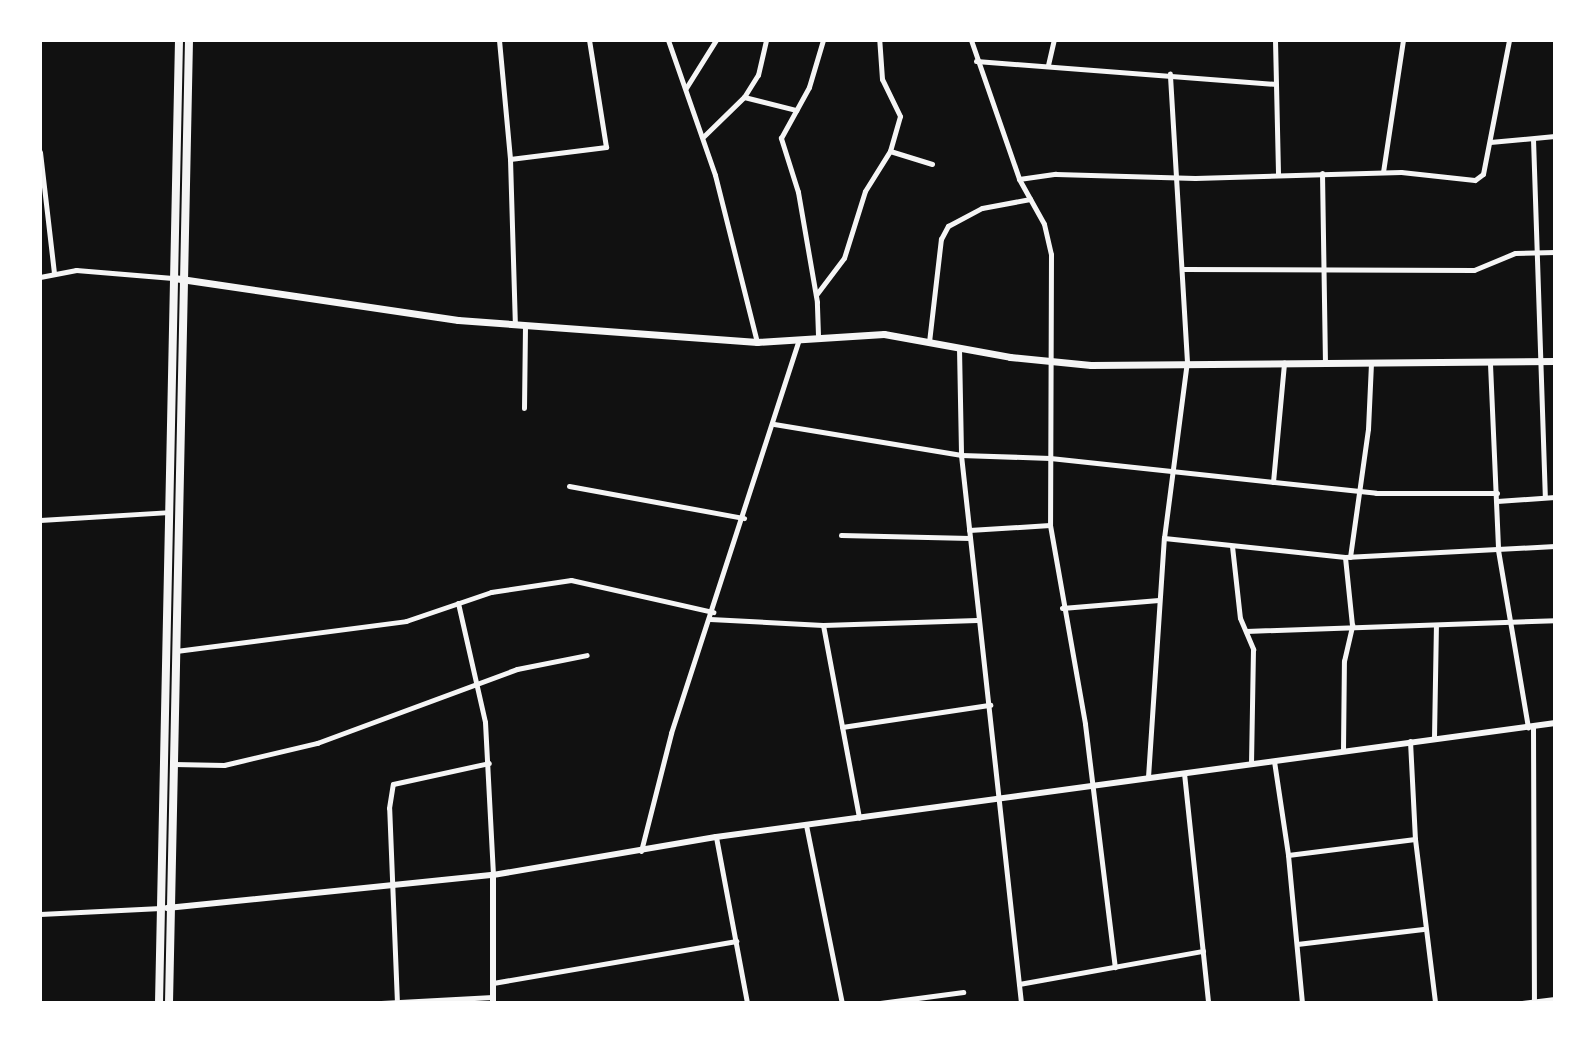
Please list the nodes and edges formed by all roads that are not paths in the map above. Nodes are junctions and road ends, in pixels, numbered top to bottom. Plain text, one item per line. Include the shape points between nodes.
1 (179, 40) edge
2 (189, 40) edge
3 (499, 40) edge
4 (589, 40) edge
5 (669, 40) edge
6 (716, 40) edge
7 (766, 40) edge
8 (823, 40) edge
9 (879, 40) edge
10 (971, 40) edge
11 (1054, 40) edge
12 (1275, 40) edge
13 (1403, 40) edge
14 (1509, 40) edge
15 (976, 61) junction
16 (1048, 65) junction
17 (1170, 74) junction
18 (1273, 84) junction
19 (686, 89) junction
20 (744, 97) junction
21 (796, 110) junction
22 (704, 136) junction
23 (1555, 136) edge
24 (1533, 139) junction
25 (1490, 142) junction
26 (890, 151) junction
27 (40, 152) edge
28 (510, 159) junction
29 (932, 164) dead end
30 (1383, 172) junction
31 (1322, 173) junction
32 (1278, 174) junction
33 (1176, 178) junction
34 (1019, 179) junction
35 (1030, 199) junction
36 (1555, 252) edge
37 (1533, 253) junction
38 (1184, 269) junction
39 (1325, 269) junction
40 (54, 273) junction
41 (40, 277) edge
42 (179, 279) junction
43 (816, 296) junction
44 (515, 325) junction
45 (525, 325) junction
46 (818, 335) junction
47 (799, 339) junction
48 (757, 342) junction
49 (929, 342) junction
50 (959, 348) junction
51 (1051, 361) junction
52 (1538, 361) junction
53 (1555, 361) edge
54 (1187, 362) junction
55 (1285, 362) junction
56 (1325, 363) junction
57 (1371, 364) junction
58 (1490, 364) junction
59 (524, 408) dead end
60 (774, 424) junction
61 (961, 455) junction
62 (1050, 458) junction
63 (1174, 471) junction
64 (1273, 482) junction
65 (569, 486) dead end
66 (1358, 491) junction
67 (1497, 493) junction
68 (1545, 497) junction
69 (1555, 497) edge
70 (1497, 501) junction
71 (169, 512) junction
72 (744, 518) junction
73 (40, 520) edge
74 (1050, 525) junction
75 (969, 530) junction
76 (841, 535) dead end
77 (970, 538) junction
78 (1164, 538) junction
79 (1232, 546) junction
80 (1555, 546) edge
81 (1498, 550) junction
82 (1347, 557) junction
83 (1159, 600) junction
84 (458, 603) junction
85 (1062, 608) junction
86 (712, 616) junction
87 (977, 620) junction
88 (1555, 620) edge
89 (1512, 624) junction
90 (823, 625) junction
91 (1352, 625) junction
92 (1436, 625) junction
93 (1246, 631) junction
94 (176, 651) junction
95 (587, 655) dead end
96 (478, 684) junction
97 (990, 705) junction
98 (1555, 723) edge
99 (842, 727) junction
100 (1530, 727) junction
101 (1434, 737) junction
102 (1410, 740) junction
103 (1343, 750) junction
104 (1274, 759) junction
105 (489, 763) junction
106 (1251, 763) junction
107 (173, 764) junction
108 (1184, 771) junction
109 (1148, 777) junction
110 (1091, 785) junction
111 (999, 797) junction
112 (860, 819) junction
113 (806, 825) junction
114 (716, 837) junction
115 (1415, 839) junction
116 (641, 852) junction
117 (1288, 855) junction
118 (493, 875) junction
119 (393, 886) junction
120 (166, 908) junction
121 (40, 914) edge
122 (1423, 929) junction
123 (736, 941) junction
124 (1297, 944) junction
125 (1203, 951) junction
126 (1115, 967) junction
127 (493, 983) junction
128 (1019, 984) junction
129 (963, 992) dead end
130 (1555, 999) edge
131 (493, 1000) edge
132 (397, 1002) edge
133 (1534, 1002) edge
134 (159, 1003) edge
135 (169, 1003) edge
136 (381, 1003) edge
137 (747, 1003) edge
138 (842, 1003) edge
139 (880, 1003) edge
140 (1021, 1003) edge
141 (1208, 1003) edge
142 (1302, 1003) edge
143 (1435, 1003) edge
144 (1522, 1003) edge

1 - 42 highway
2 - 42 highway
3 - 28 street
4 - 28 street via 606,147
5 - 19 street
6 - 19 street
7 - 20 street via 758,75
8 - 21 street
9 - 26 street via 882,79 900,116
10 - 15 street
11 - 16 street
12 - 18 street
13 - 30 street
14 - 25 street
15 - 16 street
15 - 34 street
16 - 17 street
17 - 18 street
17 - 33 street
18 - 32 street
19 - 22 street
20 - 21 street
20 - 22 street
21 - 43 street via 781,138 798,192
22 - 48 street
23 - 24 street
24 - 25 street
24 - 37 street
25 - 30 street via 1483,174 1475,180
26 - 29 street
26 - 43 street via 865,191 844,258
27 - 40 street
28 - 44 street
30 - 31 street
31 - 32 street
31 - 39 street
32 - 33 street
33 - 34 street via 1056,174
33 - 38 street
34 - 35 street
35 - 49 street via 982,208 948,226 941,239
35 - 51 street via 1044,224 1051,254
36 - 37 street
37 - 39 street via 1515,253 1474,270
37 - 52 street
38 - 39 street
38 - 54 street
39 - 56 street
40 - 41 street
40 - 42 street via 126,272
42 - 44 main road
42 - 71 highway
42 - 94 highway
43 - 46 street
44 - 45 main road
45 - 48 main road
45 - 59 street
46 - 47 main road
46 - 49 main road via 884,334
47 - 48 main road
47 - 60 street
49 - 50 main road
50 - 51 main road
50 - 61 street
51 - 54 main road
51 - 62 street
52 - 53 main road
52 - 58 main road
52 - 68 street
54 - 55 main road
54 - 63 street
55 - 56 main road
55 - 64 street
56 - 57 main road
57 - 58 main road
57 - 66 street
58 - 67 street
60 - 61 street
60 - 72 street
61 - 62 street
61 - 75 street
62 - 63 street
62 - 74 street
63 - 64 street
63 - 78 street
64 - 66 street
65 - 72 street
66 - 67 street
66 - 82 street
67 - 70 street
68 - 69 street
68 - 70 street
70 - 81 street
71 - 73 street
71 - 120 highway
72 - 86 street
74 - 75 street
74 - 85 street
75 - 77 street
76 - 77 street
77 - 87 street
78 - 79 street
78 - 83 street
79 - 82 street
79 - 93 street
80 - 81 street
81 - 82 street
81 - 89 street
82 - 91 street
83 - 85 street
83 - 109 street
84 - 86 street via 491,592 571,580
84 - 94 street via 406,621
84 - 96 street
85 - 110 street
86 - 90 street
86 - 116 street via 667,745
87 - 90 street
87 - 97 street
88 - 89 street
89 - 92 street
89 - 100 street
90 - 99 street
91 - 92 street
91 - 93 street
91 - 103 street via 1344,661
92 - 101 street
93 - 106 street via 1253,649
94 - 107 highway
95 - 96 street
96 - 105 street
96 - 107 street via 317,743 224,765
97 - 99 street
97 - 111 street
98 - 100 street
99 - 112 street
100 - 101 street
100 - 133 street
101 - 102 street
102 - 103 street
102 - 115 street
103 - 104 street
104 - 106 street
104 - 117 street
105 - 118 street
105 - 119 street via 393,784
106 - 108 street
107 - 120 highway
108 - 109 street
108 - 125 street
109 - 110 street
110 - 111 street
110 - 126 street
111 - 112 street
111 - 128 street
112 - 113 street
113 - 114 street
113 - 138 street
114 - 116 street
114 - 123 street
115 - 117 street
115 - 122 street
116 - 118 street
117 - 124 street
118 - 119 street
118 - 127 street
119 - 120 street
119 - 132 street
120 - 121 street
120 - 134 highway
120 - 135 highway
122 - 124 street
122 - 143 street
123 - 127 street
123 - 137 street
124 - 142 street
125 - 126 street
125 - 141 street
126 - 128 street
127 - 131 street
128 - 140 street
129 - 139 street
130 - 133 street
131 - 132 street
132 - 136 street
133 - 144 street

